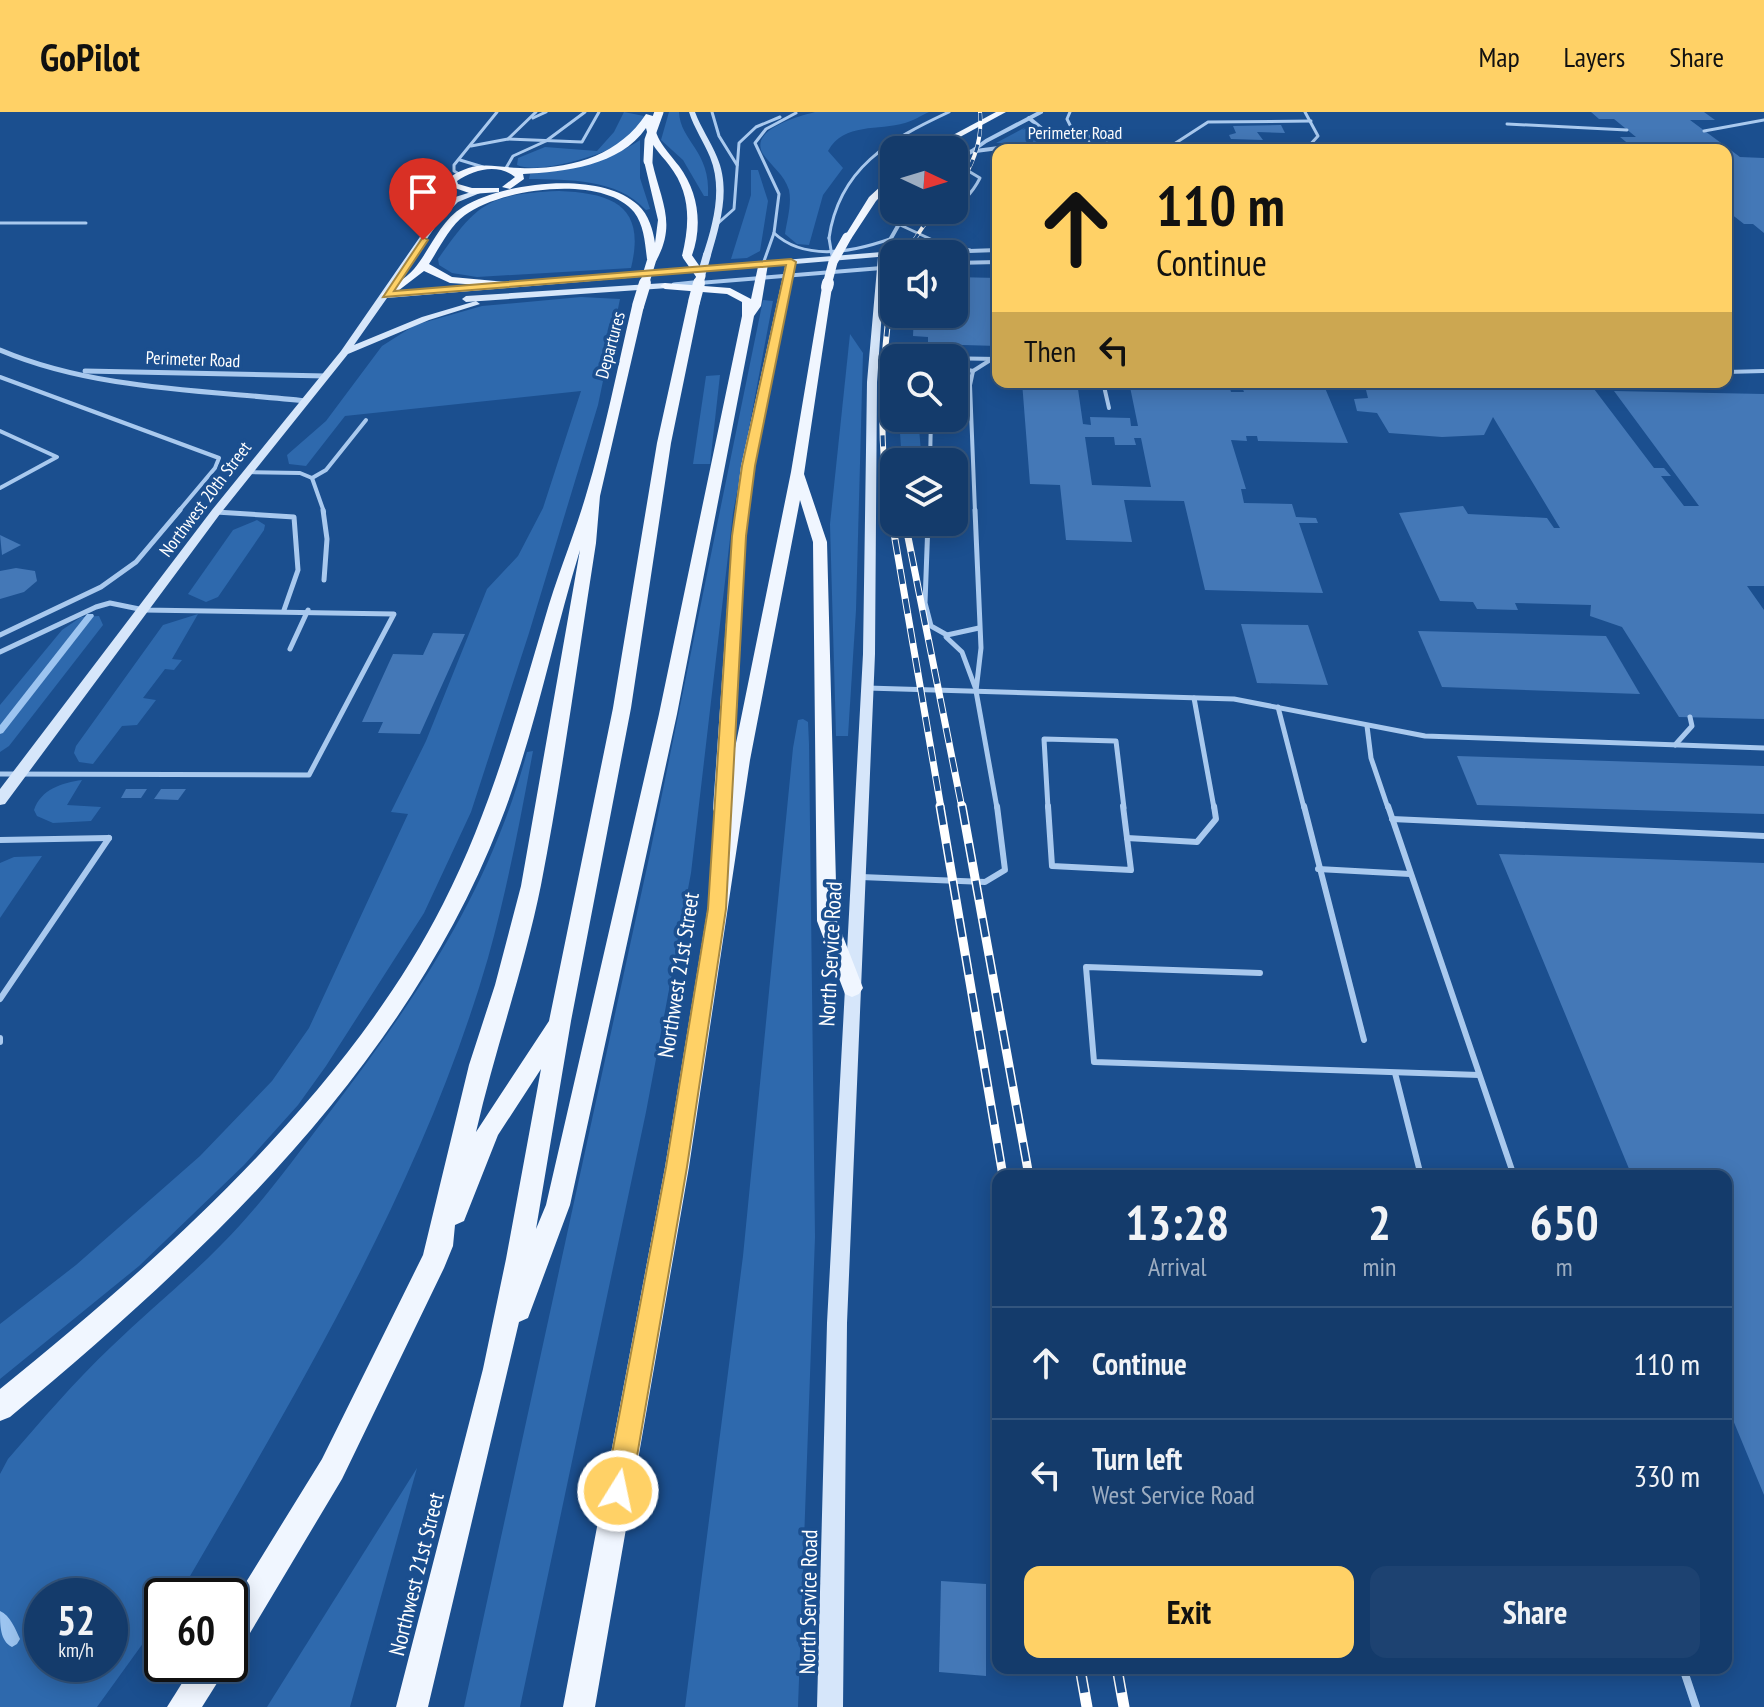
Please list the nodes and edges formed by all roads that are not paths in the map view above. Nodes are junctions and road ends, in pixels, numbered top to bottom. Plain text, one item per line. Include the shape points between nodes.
1 (497, 112) edge
2 (536, 112) edge
3 (546, 112) edge
4 (585, 112) edge
5 (599, 112) edge
6 (692, 112) edge
7 (712, 112) edge
8 (801, 112) edge
9 (949, 112) edge
10 (1002, 112) edge
11 (1041, 112) edge
12 (1070, 112) edge
13 (1275, 112) edge
14 (1305, 112) edge
15 (796, 113) edge
16 (654, 114) edge
17 (1029, 118) junction
18 (530, 120) junction
19 (1764, 120) edge
20 (1281, 121) junction
21 (1311, 121) junction
22 (1507, 124) dead end
23 (1627, 130) dead end
24 (1704, 131) dead end
25 (951, 136) edge
26 (508, 139) junction
27 (546, 141) junction
28 (1118, 144) edge
29 (1125, 144) edge
30 (1174, 144) edge
31 (1311, 144) edge
32 (471, 146) junction
33 (992, 147) edge
34 (968, 152) joint
35 (460, 160) junction
36 (737, 165) junction
37 (487, 167) junction
38 (511, 169) junction
39 (968, 172) edge
40 (455, 179) junction
41 (507, 187) junction
42 (568, 187) junction
43 (481, 191) junction
44 (880, 191) edge
45 (968, 195) edge
46 (437, 218) junction
47 (0, 223) edge
48 (86, 223) dead end
49 (898, 224) joint
50 (716, 225) junction
51 (774, 233) junction
52 (890, 239) joint
53 (970, 250) joint
54 (992, 250) edge
55 (880, 254) edge
56 (652, 259) junction
57 (833, 262) junction
58 (992, 262) edge
59 (880, 263) edge
60 (968, 263) edge
61 (423, 264) junction
62 (763, 264) junction
63 (879, 268) junction
64 (790, 269) junction
65 (701, 276) junction
66 (761, 278) junction
67 (506, 285) junction
68 (665, 286) junction
69 (383, 299) junction
70 (503, 299) junction
71 (748, 316) junction
72 (0, 350) edge
73 (344, 353) junction
74 (874, 357) junction
75 (880, 357) edge
76 (968, 359) edge
77 (992, 359) edge
78 (992, 361) edge
79 (968, 370) edge
80 (60, 371) junction
81 (973, 371) junction
82 (1764, 371) edge
83 (1732, 372) edge
84 (326, 376) junction
85 (0, 377) edge
86 (1104, 388) edge
87 (306, 401) junction
88 (1109, 408) dead end
89 (366, 420) dead end
90 (0, 431) edge
91 (247, 472) junction
92 (798, 472) junction
93 (312, 478) junction
94 (0, 488) edge
95 (593, 496) junction
96 (216, 512) junction
97 (927, 536) edge
98 (324, 580) dead end
99 (144, 610) junction
100 (284, 610) junction
101 (308, 610) junction
102 (979, 628) junction
103 (939, 633) junction
104 (0, 635) edge
105 (290, 649) dead end
106 (0, 652) edge
107 (867, 688) junction
108 (976, 691) junction
109 (1194, 698) junction
110 (1278, 707) junction
111 (1690, 717) dead end
112 (1367, 726) junction
113 (1675, 745) junction
114 (1764, 748) edge
115 (21, 772) junction
116 (0, 774) edge
117 (0, 800) edge
118 (1392, 819) junction
119 (1764, 836) edge
120 (1127, 838) junction
121 (0, 840) edge
122 (1318, 869) junction
123 (1410, 874) junction
124 (857, 877) junction
125 (717, 909) junction
126 (1260, 973) dead end
127 (852, 988) junction
128 (0, 999) edge
129 (560, 1021) junction
130 (1364, 1040) dead end
131 (1395, 1073) junction
132 (1479, 1075) junction
133 (1419, 1170) edge
134 (1512, 1170) edge
135 (435, 1259) junction
136 (496, 1369) junction
137 (0, 1407) edge
138 (248, 1607) edge
139 (1685, 1674) edge
140 (200, 1682) edge
141 (183, 1707) edge
142 (412, 1707) edge
143 (579, 1707) edge
144 (830, 1707) edge
145 (1696, 1707) edge

1 - 32 lane
2 - 18 lane
3 - 18 lane
4 - 27 lane
5 - 27 lane via 582,142
6 - 50 street via 718,170
7 - 36 lane
8 - 15 lane
9 - 57 lane, bridge via 896,138 861,166 834,205 829,238
10 - 25 main road
11 - 17 street
12 - 29 lane via 1067,119 1074,133
13 - 20 lane
14 - 21 lane
15 - 36 lane via 749,132 739,143
15 - 51 lane via 766,129 755,143 777,185
16 - 38 main road via 639,136 616,150 561,167
16 - 56 main road, Departures, bridge via 648,161 662,220 659,248
16 - 65 main road, bridge via 651,140 679,172 693,201 695,221 687,256
17 - 28 street, Perimeter Road via 1060,137
17 - 34 street
18 - 26 lane
19 - 24 lane
20 - 21 lane
20 - 30 lane via 1208,122
21 - 31 lane via 1318,136
22 - 23 lane
26 - 27 lane
26 - 32 lane
27 - 38 lane via 513,156
32 - 35 lane
33 - 34 street, Perimeter Road
35 - 37 lane
35 - 40 lane, Northwest 20th Street via 453,168
36 - 50 lane via 734,209
37 - 38 main road
37 - 40 main road
38 - 41 main road via 520,174 519,181
39 - 45 lane via 980,178
40 - 43 main road via 465,190
40 - 46 street, Northwest 20th Street via 434,204
41 - 42 main road
41 - 43 main road
42 - 56 main road via 599,189 631,203 644,221
42 - 61 main road via 508,193 471,206 455,219
43 - 46 street, Northwest 20th Street via 455,200
44 - 57 main road, Northwest 21st Street, bridge
46 - 69 street, Northwest 20th Street
47 - 48 lane
49 - 52 street, North Service Road
49 - 53 lane
50 - 65 street, bridge
51 - 52 lane via 785,244 806,250 870,246
51 - 62 lane
53 - 54 street
55 - 64 street
56 - 95 main road, Departures, bridge
57 - 92 main road, Northwest 21st Street, bridge
58 - 60 street
59 - 63 street, North Service Road
61 - 67 main road via 446,279
61 - 69 main road
62 - 64 street
62 - 66 main road
62 - 67 street
63 - 64 street
63 - 74 street, North Service Road
64 - 66 street
64 - 125 main road via 748,466 739,536
65 - 129 main road, Northwest 21st Street, bridge via 662,457 614,748
66 - 68 street
66 - 71 main road
67 - 69 street
68 - 70 street
68 - 71 main road via 737,293 747,301
69 - 70 street
69 - 73 street, Northwest 20th Street
70 - 73 street via 424,317
71 - 136 main road via 671,699 558,1205
72 - 80 street, Perimeter Road
73 - 84 street, Northwest 20th Street
74 - 75 lane
74 - 107 street, North Service Road
76 - 77 lane
78 - 81 lane
79 - 81 lane
80 - 84 street, Perimeter Road
80 - 87 street, Perimeter Road
81 - 102 lane
82 - 83 lane
84 - 87 street, Northwest 20th Street
85 - 104 lane via 219,458 136,562 101,587
86 - 88 lane
87 - 91 street, Northwest 20th Street
89 - 93 lane via 326,470
90 - 94 lane via 57,457
91 - 93 lane
91 - 96 street, Northwest 20th Street
92 - 125 main road, Northwest 21st Street
92 - 127 main road via 820,542 827,921
93 - 98 lane via 325,509
95 - 135 main road via 531,886 480,1065
95 - 137 main road via 573,543 495,812 438,934 316,1104 215,1220
96 - 99 street, Northwest 20th Street
96 - 100 lane via 294,517 298,570
97 - 103 lane via 925,603 931,626
99 - 100 lane
99 - 106 lane via 110,603 96,607
99 - 115 street, Northwest 20th Street
100 - 101 lane
101 - 105 lane
101 - 115 lane via 394,614 309,775
102 - 103 lane
102 - 108 lane
103 - 108 lane via 958,644
107 - 108 lane
107 - 124 street, North Service Road
108 - 109 lane
108 - 124 lane via 1005,870 985,882
109 - 110 lane
109 - 120 lane via 1216,819 1197,842
110 - 112 lane
110 - 122 lane
111 - 113 lane via 1692,726
112 - 113 lane via 1425,736
112 - 118 lane via 1371,758
113 - 114 lane
115 - 116 lane
115 - 117 street, Northwest 20th Street
118 - 119 lane
118 - 123 lane
120 - 120 lane via 1131,870 1052,866 1044,739 1116,741
121 - 128 lane via 109,838
122 - 123 lane
122 - 130 lane
123 - 132 lane
124 - 127 street, North Service Road
125 - 143 main road, Northwest 21st Street via 677,1167
126 - 131 lane via 1086,967 1094,1062
127 - 144 street, North Service Road via 837,1323
129 - 135 main road via 489,1129
129 - 136 main road, Northwest 21st Street
131 - 132 lane
131 - 133 lane
132 - 134 lane
135 - 138 main road via 332,1469
136 - 142 main road, Northwest 21st Street
139 - 145 lane
140 - 141 main road

